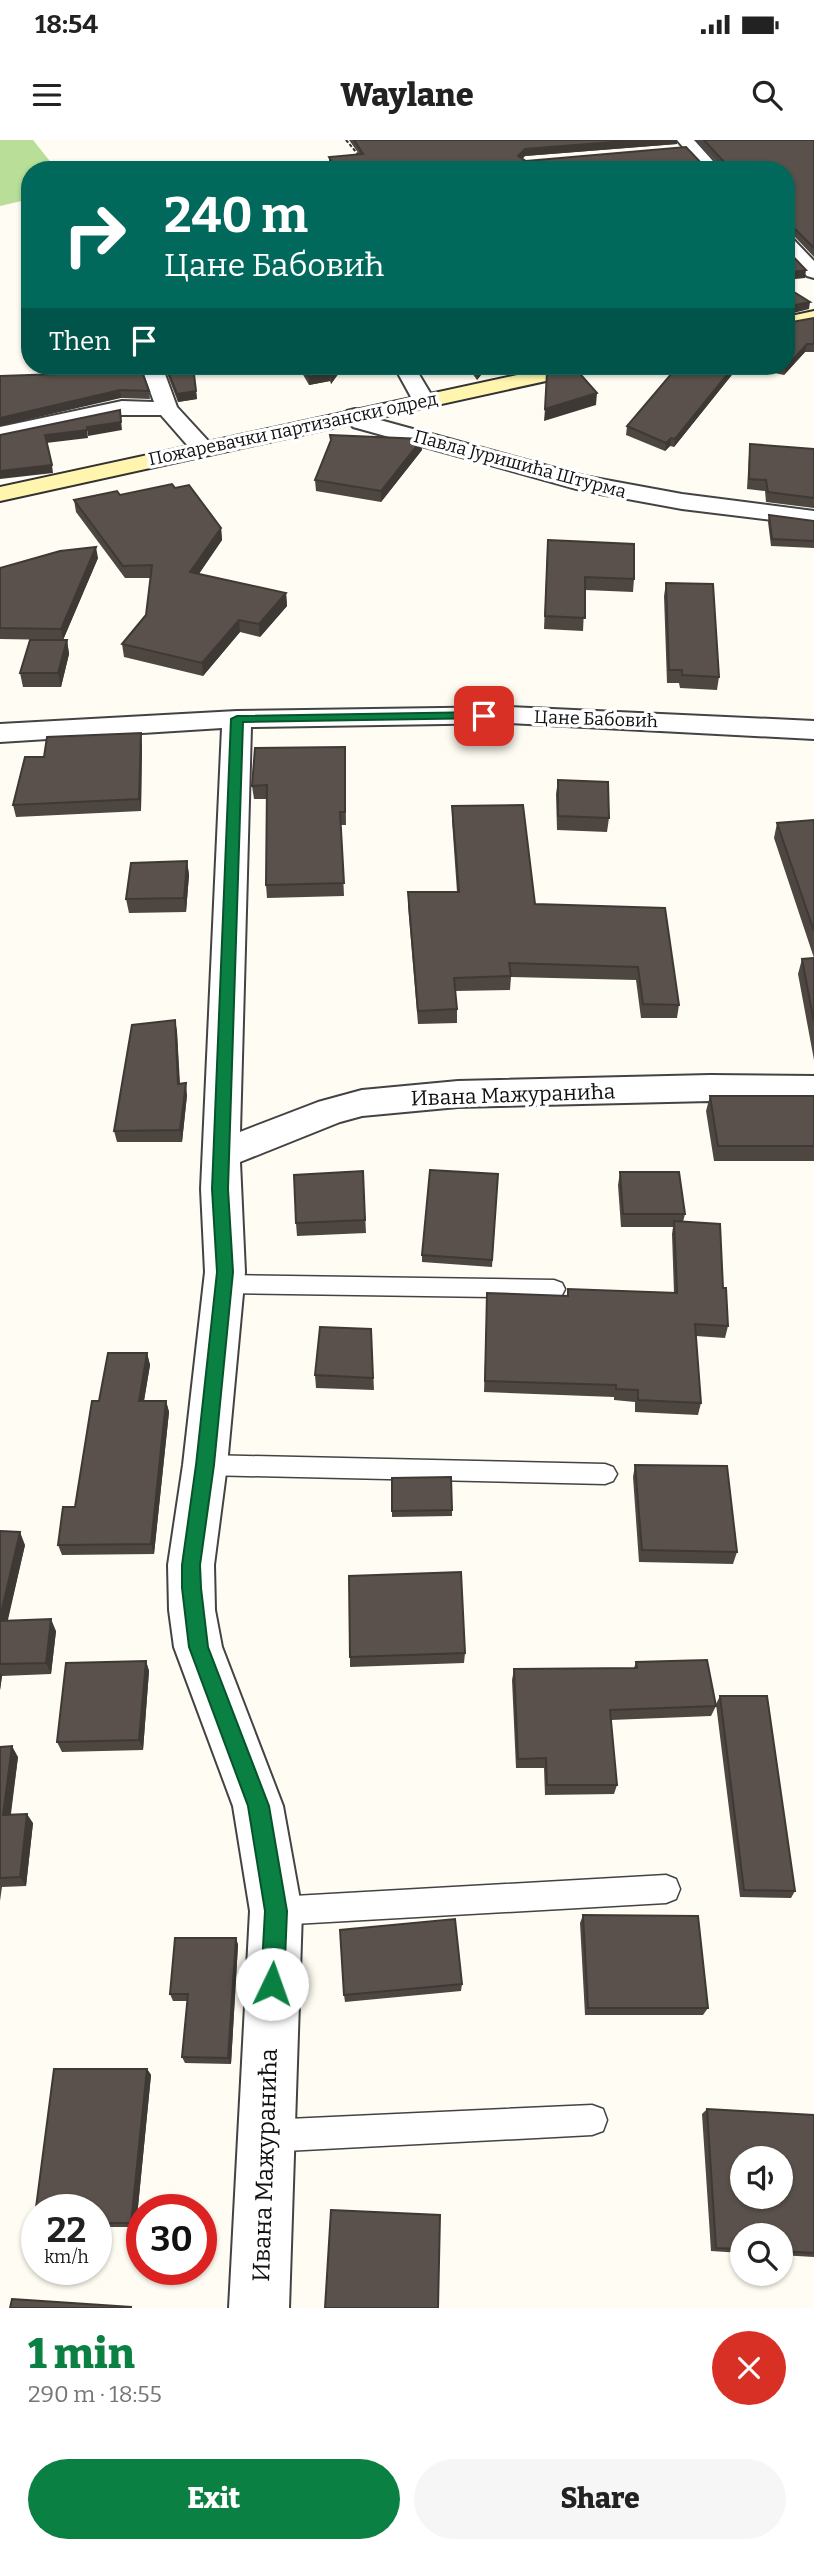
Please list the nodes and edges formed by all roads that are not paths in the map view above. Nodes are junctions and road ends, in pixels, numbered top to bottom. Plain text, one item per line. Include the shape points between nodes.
1 (685, 146) edge
2 (702, 161) edge
3 (795, 252) edge
4 (814, 272) edge
5 (814, 317) edge
6 (795, 321) edge
7 (155, 375) edge
8 (409, 375) edge
9 (545, 375) edge
10 (424, 401) junction
11 (167, 409) junction
12 (355, 416) junction
13 (0, 434) edge
14 (203, 449) junction
15 (0, 494) edge
16 (814, 518) edge
17 (237, 719) junction
18 (814, 730) edge
19 (0, 733) edge
20 (814, 1089) edge
21 (222, 1154) junction
22 (224, 1284) junction
23 (554, 1289) dead end
24 (205, 1465) junction
25 (605, 1474) dead end
26 (666, 1889) dead end
27 (276, 1911) junction
28 (592, 2120) dead end
29 (266, 2136) junction
30 (259, 2308) edge

1 - 2 street
3 - 4 street
5 - 6 street
7 - 11 street
8 - 10 street
9 - 10 street, Пожаревачки партизански одред
10 - 12 street, Пожаревачки партизански одред
11 - 13 street via 122,408
11 - 14 street
12 - 14 street, Пожаревачки партизански одред
12 - 16 street, Павла Јуришића Штурма via 361,422 549,476 647,497
14 - 15 street, Пожаревачки партизански одред
17 - 18 street, Цане Бабовић via 509,715
17 - 19 street, Цане Бабовић
17 - 21 street, Ивана Мажуранића
20 - 21 street, Ивана Мажуранића via 458,1094 362,1103
21 - 22 street, Ивана Мажуранића
22 - 23 lane
22 - 24 street, Ивана Мажуранића
24 - 25 lane
24 - 27 street, Ивана Мажуранића via 191,1565 194,1622 198,1647 258,1806
26 - 27 lane
27 - 29 street, Ивана Мажуранића
28 - 29 lane
29 - 30 street, Ивана Мажуранића

